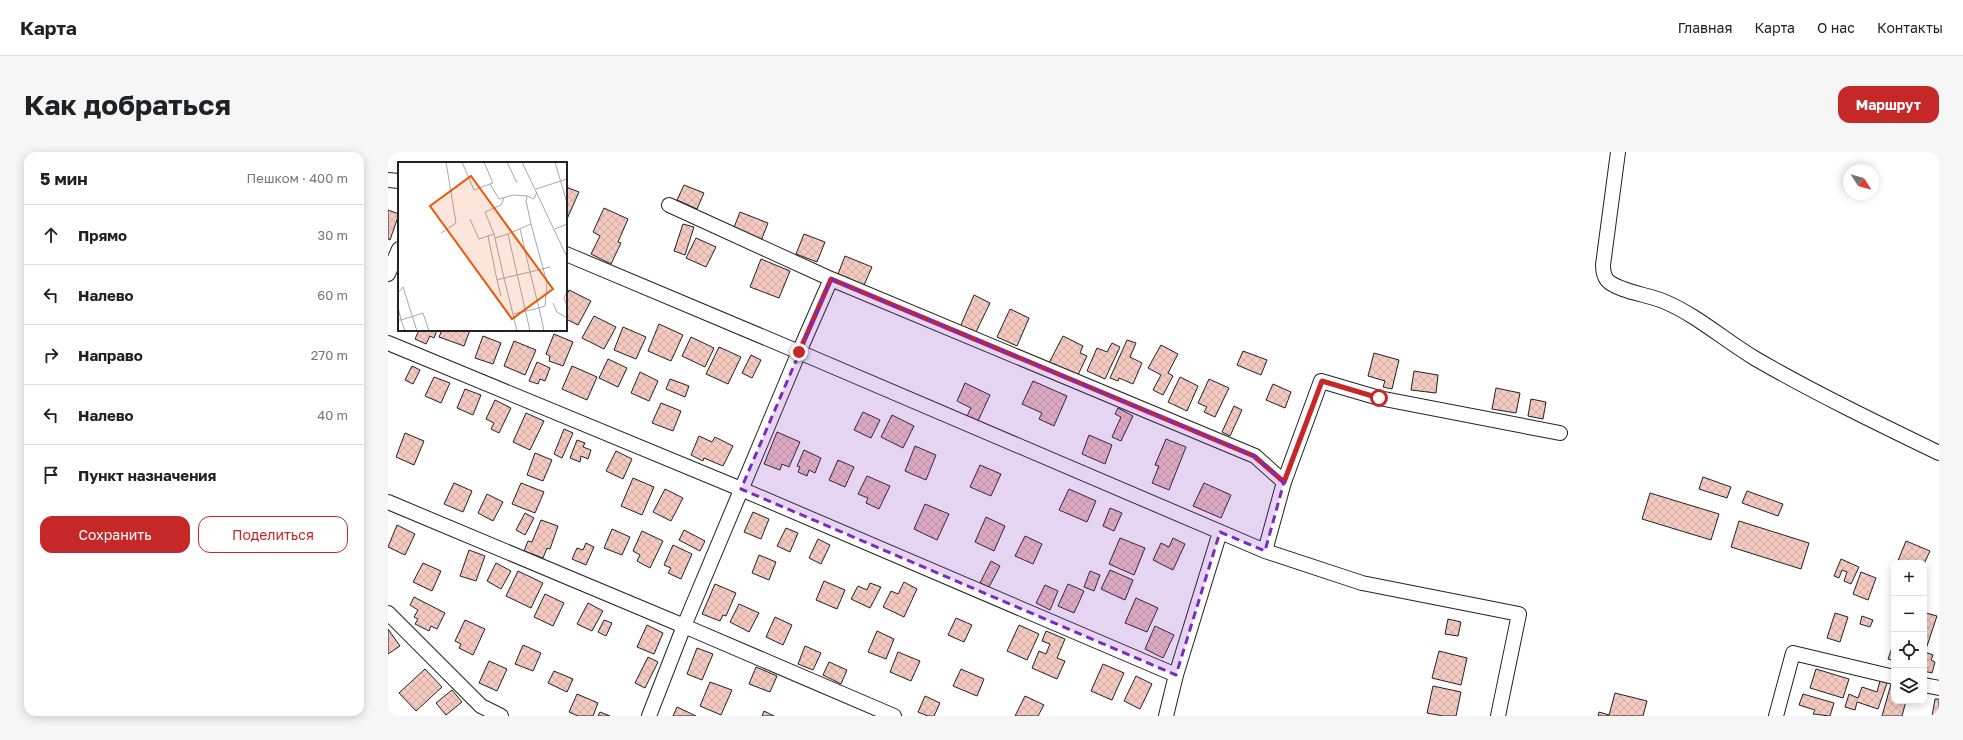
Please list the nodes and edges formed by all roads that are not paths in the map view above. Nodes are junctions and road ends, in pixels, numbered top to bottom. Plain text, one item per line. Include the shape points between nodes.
1 (1618, 152) edge
2 (388, 180) edge
3 (398, 181) edge
4 (669, 205) dead end
5 (398, 251) edge
6 (567, 254) edge
7 (388, 274) edge
8 (831, 279) junction
9 (388, 343) edge
10 (799, 352) junction
11 (1560, 433) dead end
12 (1939, 453) edge
13 (1284, 482) junction
14 (741, 489) junction
15 (388, 502) edge
16 (1220, 532) junction
17 (1265, 551) junction
18 (388, 613) edge
19 (684, 626) junction
20 (1176, 675) junction
21 (1891, 677) edge
22 (1927, 686) edge
23 (1939, 688) edge
24 (501, 716) edge
25 (649, 716) edge
26 (894, 716) edge
27 (1166, 716) edge
28 (1498, 716) edge
29 (1776, 716) edge

1 - 12 street via 1603,265 1607,280 1676,307 1748,354 1796,381
2 - 3 street
4 - 8 street
5 - 7 street
6 - 10 street
8 - 10 street
8 - 13 street via 1254,456
9 - 14 street
10 - 14 street
10 - 16 street
11 - 13 street via 1379,398 1322,381
13 - 17 street
14 - 19 street
14 - 20 street
15 - 19 street
16 - 17 street
16 - 20 street
17 - 28 street via 1362,584 1519,614
18 - 24 street via 481,706
19 - 25 street
19 - 26 street
20 - 27 street
21 - 29 street via 1793,654
22 - 23 street

